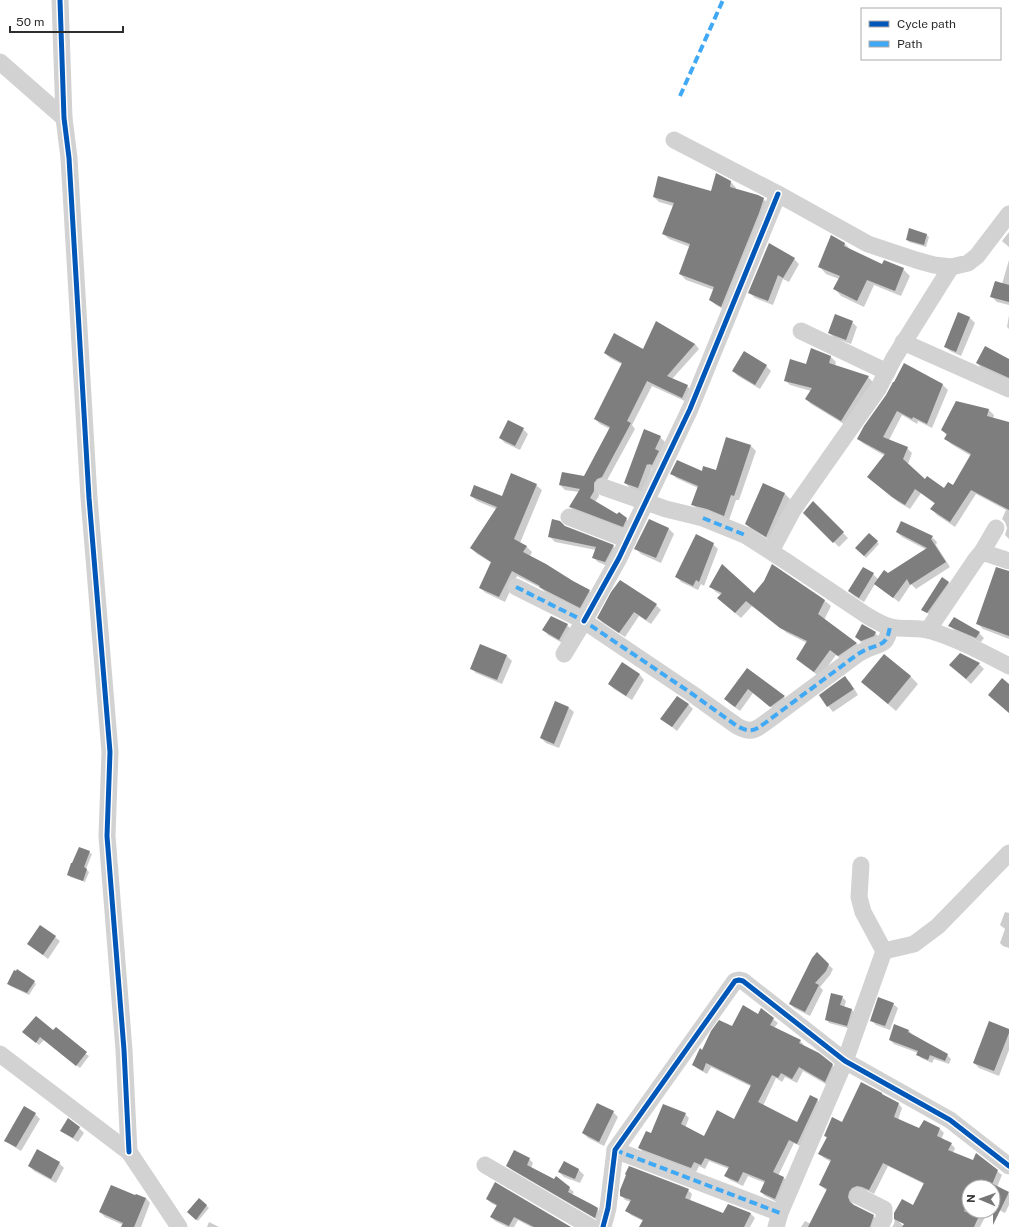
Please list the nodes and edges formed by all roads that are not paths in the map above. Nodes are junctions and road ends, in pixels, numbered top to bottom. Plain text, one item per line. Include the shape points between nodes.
1 (60, 0) edge
2 (0, 62) edge
3 (64, 118) junction
4 (674, 140) dead end
5 (778, 194) junction
6 (1009, 214) edge
7 (951, 267) junction
8 (801, 331) dead end
9 (903, 342) junction
10 (887, 372) junction
11 (1009, 389) edge
12 (603, 487) dead end
13 (646, 503) junction
14 (569, 517) dead end
15 (996, 528) dead end
16 (628, 540) junction
17 (771, 551) junction
18 (982, 552) junction
19 (1009, 561) edge
20 (516, 587) dead end
21 (584, 621) junction
22 (890, 627) junction
23 (928, 630) junction
24 (564, 654) dead end
25 (1009, 666) edge
26 (1009, 852) edge
27 (861, 865) dead end
28 (884, 951) junction
29 (0, 1054) edge
30 (845, 1061) junction
31 (615, 1150) junction
32 (129, 1152) junction
33 (485, 1165) dead end
34 (1009, 1166) edge
35 (858, 1196) dead end
36 (778, 1220) edge
37 (179, 1227) edge
38 (591, 1227) edge
39 (603, 1227) edge
40 (880, 1227) edge

1 - 3 street
2 - 3 street
3 - 32 street via 70,158 89,498 110,752 107,836 124,1050
4 - 5 street
5 - 7 street via 868,244 916,260
5 - 13 street via 690,409
6 - 7 street via 977,256 968,264
7 - 9 street
8 - 10 street
9 - 10 street
9 - 11 street
10 - 17 street via 868,405 793,510
12 - 13 street
13 - 16 street
13 - 17 street via 730,529
14 - 16 street
15 - 18 street
16 - 21 street
17 - 22 street via 866,615
18 - 19 street
18 - 23 street
20 - 21 street
21 - 22 street via 737,726 751,731 858,654 881,644 886,640
21 - 24 street
22 - 23 street
23 - 25 street via 947,636
26 - 28 street via 938,926 914,944
27 - 28 street via 859,897 863,912
28 - 30 street
29 - 32 street
30 - 31 street via 743,981 735,981
30 - 34 street via 950,1120
30 - 36 street
31 - 36 street
31 - 39 street via 608,1208
32 - 37 street
33 - 38 street
35 - 40 street via 884,1209 884,1219

